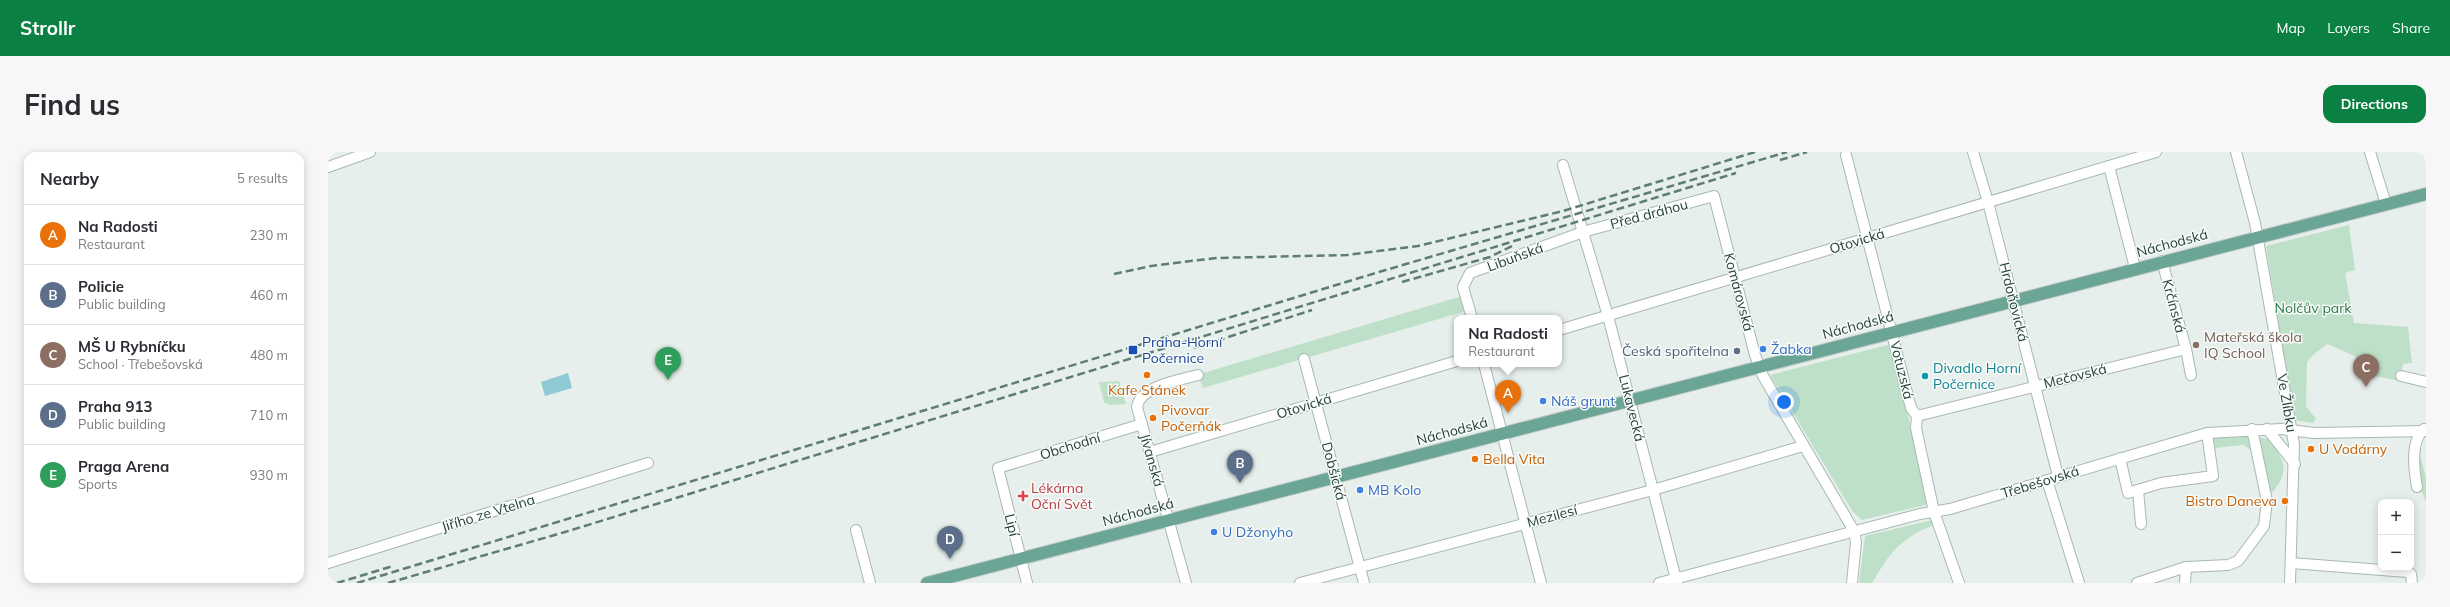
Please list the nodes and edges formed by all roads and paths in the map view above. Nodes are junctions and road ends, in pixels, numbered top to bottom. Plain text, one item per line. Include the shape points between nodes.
1 (370, 152) edge
2 (1973, 152) edge
3 (2156, 152) edge
4 (2236, 152) edge
5 (2370, 152) edge
6 (1846, 155) dead end
7 (1563, 165) dead end
8 (2109, 166) junction
9 (328, 167) edge
10 (2426, 194) edge
11 (1714, 196) joint
12 (1988, 202) junction
13 (2386, 204) junction
14 (1583, 232) junction
15 (2257, 236) junction
16 (1868, 238) junction
17 (2162, 261) junction
18 (2135, 268) junction
19 (1734, 278) junction
20 (2013, 300) junction
21 (1471, 315) edge
22 (1608, 316) junction
23 (1562, 329) edge
24 (1892, 332) junction
25 (2186, 349) junction
26 (1304, 359) dead end
27 (1454, 362) edge
28 (1760, 366) junction
29 (1485, 367) edge
30 (1198, 375) dead end
31 (2191, 375) dead end
32 (2401, 376) dead end
33 (2426, 382) edge
34 (2035, 386) junction
35 (1630, 400) junction
36 (1316, 403) junction
37 (1917, 416) junction
38 (1142, 424) junction
39 (2252, 429) junction
40 (2266, 429) junction
41 (2292, 429) junction
42 (2424, 430) edge
43 (1501, 433) junction
44 (2207, 433) junction
45 (1804, 446) junction
46 (1150, 452) junction
47 (2120, 458) junction
48 (648, 463) dead end
49 (2295, 464) junction
50 (998, 468) joint
51 (1336, 476) junction
52 (2058, 476) junction
53 (2047, 480) junction
54 (2416, 487) dead end
55 (1653, 490) junction
56 (2138, 490) junction
57 (1934, 512) junction
58 (1170, 520) junction
59 (1525, 524) junction
60 (2141, 524) dead end
61 (856, 530) dead end
62 (1854, 531) junction
63 (1021, 558) junction
64 (328, 563) edge
65 (2291, 563) junction
66 (2186, 567) junction
67 (1360, 568) junction
68 (1676, 581) edge
69 (870, 583) edge
70 (927, 583) edge
71 (1027, 583) edge
72 (1186, 583) edge
73 (1300, 583) edge
74 (1364, 583) edge
75 (1541, 583) edge
76 (1659, 583) edge
77 (1852, 583) edge
78 (1959, 583) edge
79 (2079, 583) edge
80 (2137, 583) edge
81 (2185, 583) edge
82 (2290, 583) edge
83 (2412, 583) edge

1 - 9 street
2 - 12 street, Hrdoňovická
3 - 8 street, Otovická
4 - 15 street, Ve Žlíbku
5 - 13 street
6 - 16 street, Votuzská
7 - 14 street, Lukavecká
8 - 12 street, Otovická
8 - 18 street
10 - 13 main road, Náchodská
11 - 14 street, Před dráhou
11 - 19 street, Komárovská
12 - 16 street, Otovická
12 - 20 street, Hrdoňovická
13 - 15 main road, Náchodská
14 - 21 street, Libuňská via 1470,274 1463,287
14 - 22 street, Lukavecká
15 - 17 main road, Náchodská
15 - 41 street, Ve Žlíbku
16 - 19 street, Otovická
16 - 24 street, Votuzská
17 - 18 main road, Náchodská
17 - 25 street, Krčínská
18 - 20 main road, Náchodská
19 - 22 street, Otovická
19 - 28 street, Komárovská
20 - 24 main road, Náchodská
20 - 34 street, Hrdoňovická
22 - 23 street, Otovická
22 - 35 street, Lukavecká
24 - 28 main road, Náchodská
24 - 37 street, Votuzská via 1911,408
25 - 31 street, Krčínská
25 - 34 street, Mečovská
26 - 36 street, Dobšická
27 - 36 street, Otovická
28 - 35 main road, Náchodská
28 - 45 street, Komárovská
29 - 43 street
30 - 38 street, Jívanská via 1148,391 1138,400 1137,407
32 - 33 street
34 - 37 street, Mečovská
34 - 52 street, Hrdoňovická
35 - 43 main road, Náchodská
35 - 55 street, Lukavecká
36 - 46 street, Otovická
36 - 51 street, Dobšická
37 - 57 street, Votuzská via 1916,428
38 - 46 street, Jívanská
38 - 50 street, Obchodní
39 - 40 street, Třebešovská
39 - 44 street, Třebešovská
39 - 66 street via 2268,501 2264,526 2238,561 2228,565
40 - 41 street, Třebešovská
40 - 49 street
41 - 42 street, Třebešovská via 2314,433
41 - 49 street, Ve Žlíbku
42 - 54 street via 2416,446
43 - 51 main road, Náchodská
43 - 59 street
44 - 47 street, Třebešovská
44 - 56 street via 2213,476 2161,483
45 - 55 street, Mezilesí
45 - 62 street, Komárovská
46 - 58 street, Jívanská
47 - 52 street, Třebešovská
47 - 56 street via 2128,493
48 - 64 street, Jiřího ze Vtelna
49 - 65 street, Ve Žlíbku
50 - 63 street, Lipí
51 - 58 main road, Náchodská
51 - 67 street, Dobšická
52 - 53 street, Třebešovská
53 - 57 street, Třebešovská
53 - 79 street
55 - 59 street, Mezilesí
55 - 68 street, Lukavecká
56 - 60 street
57 - 62 street, Třebešovská
57 - 78 street, Votuzská
58 - 63 main road, Náchodská
58 - 72 street, Jívanská
59 - 67 street, Mezilesí
59 - 75 street
61 - 69 street
62 - 68 street, Třebešovská
62 - 77 street via 1856,542
63 - 70 main road, Náchodská
63 - 71 street, Lipí
65 - 82 street, Ve Žlíbku
65 - 83 street via 2408,572 2411,574
66 - 80 street
66 - 81 street
67 - 73 street, Mezilesí
67 - 74 street, Dobšická
68 - 76 street, Třebešovská

